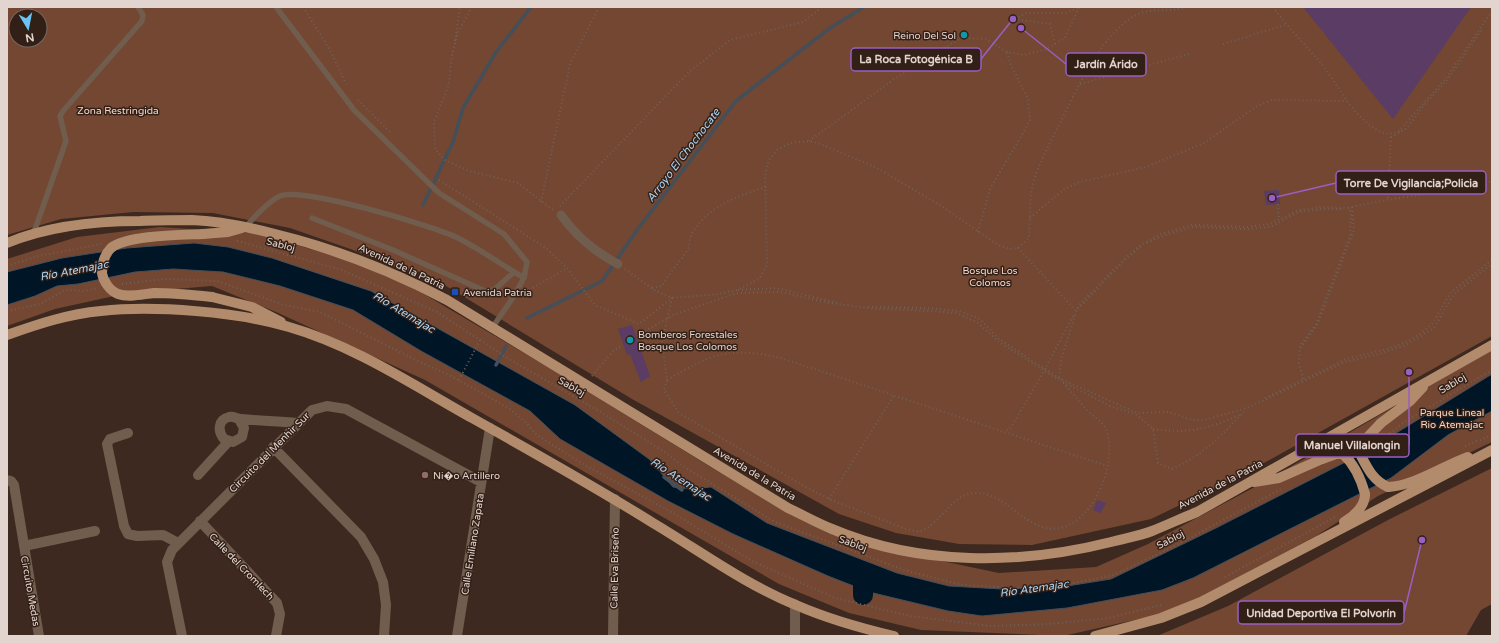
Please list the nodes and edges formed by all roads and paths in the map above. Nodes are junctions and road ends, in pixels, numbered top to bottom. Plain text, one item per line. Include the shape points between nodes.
1 (138, 7) edge
2 (276, 7) edge
3 (303, 7) edge
4 (460, 7) edge
5 (472, 7) edge
6 (599, 7) edge
7 (822, 7) edge
8 (1078, 7) edge
9 (1186, 7) edge
10 (1273, 7) edge
11 (1492, 12) edge
12 (1286, 25) junction
13 (1055, 44) junction
14 (1223, 44) dead end
15 (1007, 52) junction
16 (1189, 54) dead end
17 (452, 55) junction
18 (1080, 84) junction
19 (350, 90) dead end
20 (354, 95) dead end
21 (1347, 102) junction
22 (392, 135) dead end
23 (1391, 136) junction
24 (809, 141) junction
25 (436, 178) dead end
26 (1492, 181) edge
27 (766, 187) junction
28 (1388, 198) junction
29 (541, 202) junction
30 (1278, 204) dead end
31 (1350, 207) junction
32 (561, 215) dead end
33 (312, 218) dead end
34 (1030, 218) junction
35 (1279, 220) junction
36 (246, 227) junction
37 (978, 232) junction
38 (32, 235) junction
39 (232, 240) dead end
40 (7, 243) edge
41 (1018, 248) junction
42 (1492, 260) edge
43 (618, 264) joint
44 (1492, 264) edge
45 (567, 268) junction
46 (514, 272) junction
47 (524, 278) junction
48 (120, 284) dead end
49 (105, 287) dead end
50 (652, 288) junction
51 (737, 290) junction
52 (672, 298) junction
53 (512, 300) junction
54 (7, 311) edge
55 (1076, 311) junction
56 (668, 317) junction
57 (290, 327) junction
58 (492, 328) junction
59 (7, 335) edge
60 (638, 335) dead end
61 (480, 340) junction
62 (1492, 344) edge
63 (622, 346) dead end
64 (1045, 370) junction
65 (1492, 370) edge
66 (1059, 378) junction
67 (1431, 378) junction
68 (1304, 379) junction
69 (459, 380) junction
70 (667, 380) junction
71 (1062, 381) junction
72 (585, 385) junction
73 (894, 395) junction
74 (1247, 408) junction
75 (1241, 414) junction
76 (239, 419) junction
77 (297, 423) junction
78 (490, 428) junction
79 (1153, 430) junction
80 (1002, 432) junction
81 (128, 434) dead end
82 (1492, 435) edge
83 (1380, 440) dead end
84 (228, 442) junction
85 (273, 447) junction
86 (1464, 447) dead end
87 (1492, 449) edge
88 (1108, 466) junction
89 (198, 475) dead end
90 (7, 480) edge
91 (481, 482) junction
92 (1250, 482) junction
93 (1284, 487) dead end
94 (615, 499) junction
95 (829, 499) junction
96 (1341, 514) dead end
97 (200, 521) junction
98 (95, 531) dead end
99 (178, 543) junction
100 (1311, 544) junction
101 (24, 546) junction
102 (1222, 578) dead end
103 (795, 605) junction
104 (1165, 605) dead end
105 (39, 636) edge
106 (182, 636) edge
107 (276, 636) edge
108 (384, 636) edge
109 (457, 636) edge
110 (613, 636) edge
111 (796, 636) edge
112 (894, 636) edge
113 (1095, 636) edge

1 - 38 lane via 143,15 142,21 60,116 66,141
2 - 47 lane via 354,110 439,192 504,234 527,262
3 - 19 path via 330,50
4 - 17 path
5 - 17 path via 458,32
6 - 29 path via 570,64
7 - 29 path via 803,22 730,40 689,72 555,211
8 - 13 path via 1065,38
8 - 13 path via 1065,13 1026,13 1015,19 1050,24
9 - 18 path via 1176,11 1136,15 1102,47
10 - 12 path
11 - 23 path via 1446,78 1399,131
11 - 23 path via 1448,79 1407,128
12 - 14 path
12 - 21 path via 1323,66
13 - 15 path via 1047,49 1023,55
15 - 24 path via 986,39 962,38 892,80
15 - 37 path via 1028,99 1030,121 990,189
16 - 18 path
17 - 29 path via 449,84 434,122 434,149 444,160 469,171 518,183
18 - 34 path via 1038,167 1032,186
20 - 22 path
21 - 23 path via 1369,124
21 - 34 path via 1272,100 1257,106 1204,143 1146,167 1079,182 1063,190
23 - 28 path
24 - 27 path via 791,143 778,149 769,160 765,175
24 - 37 path via 877,168
25 - 45 path via 546,248
26 - 28 path via 1485,185 1425,195
27 - 50 path via 725,201 703,219 691,234 688,250 676,263 662,286
27 - 51 path via 767,266 759,279
28 - 31 path
30 - 35 path
31 - 35 path via 1299,210
31 - 55 path via 1299,212 1270,227 1247,230 1193,226 1163,236 1143,245 1127,258
31 - 68 path via 1354,230 1318,324 1302,346 1301,363
32 - 43 street via 572,231 603,256
33 - 46 lane via 393,250 485,291 494,290
34 - 41 path via 1029,238
35 - 55 path via 1247,227 1192,225 1161,234 1139,246 1118,264
36 - 38 main road, Avenida de la Patria via 193,220 110,221 52,229
36 - 46 lane via 279,196 296,194 388,213 456,237
36 - 57 main road, bridge via 228,232 120,243 111,248 105,256 102,276 108,287 117,294 155,293 212,297 252,307
36 - 58 main road, Avenida de la Patria via 355,257 414,282
37 - 41 path via 998,245 1010,249
38 - 40 main road, Avenida de la Patria
39 - 61 path, Sabloj via 347,272 437,312
41 - 55 path
42 - 68 path via 1451,292 1432,324 1408,342 1346,359
43 - 50 path
44 - 68 path via 1454,294 1434,328 1406,344 1345,362
45 - 52 path via 595,305 639,324
45 - 53 path
46 - 47 lane
47 - 53 lane
48 - 69 path via 165,279 217,281 284,304 320,312
49 - 54 path via 84,291 65,290 40,304
50 - 52 path
51 - 52 path
51 - 64 path via 776,288 863,307 959,311 980,319 999,339
52 - 56 path
53 - 58 lane
55 - 64 path
55 - 66 path via 1061,360
56 - 60 path
56 - 64 path via 737,293 780,292 824,302 874,309 956,313 978,323 999,342
56 - 70 path via 662,342
57 - 59 main road via 189,311 102,310 41,323
57 - 78 main road via 369,360
58 - 72 main road, Avenida de la Patria
61 - 69 path
61 - 93 path, Sabloj via 604,414 774,522 907,571 963,585 1015,588 1074,583 1113,575 1169,549
62 - 67 main road, Avenida de la Patria
63 - 72 path via 605,360
64 - 66 path
64 - 71 path
64 - 80 path via 1010,429
65 - 83 path, Sabloj via 1409,419
66 - 71 path
66 - 74 path via 1137,413 1169,412 1192,420 1204,420
67 - 87 main road, bridge via 1410,401 1381,423 1362,444 1359,452 1378,483 1388,487 1401,486 1447,465
67 - 92 main road, Avenida de la Patria
68 - 74 path
69 - 104 path via 510,409 537,435 583,464 673,513 752,561 834,598 910,616 991,626 1108,618
70 - 73 path via 712,356 734,352 757,353 781,358
70 - 95 path via 664,390 679,412
71 - 79 path via 1110,406 1137,415
71 - 88 path via 1105,427 1111,448
72 - 92 main road, Avenida de la Patria via 788,508 833,529 914,553 1008,559 1084,549 1151,531 1197,512
73 - 80 path
73 - 95 path
74 - 75 path
75 - 79 path via 1208,428 1175,432
75 - 79 path via 1221,437 1189,462 1172,469 1158,463
76 - 77 street
76 - 84 street via 244,428 242,437
76 - 84 street via 225,418 219,426 221,436
77 - 85 street, Circuito del Menhir Sur
77 - 91 street, Circuito del Menhir Sur via 319,407 336,406 346,409
78 - 91 street, Calle Emiliano Zapata
78 - 94 main road
80 - 88 path
81 - 99 street via 110,439 107,444 124,526 128,534 163,535
82 - 86 path
84 - 89 street
85 - 97 street, Circuito del Menhir Sur
85 - 108 street via 361,537 374,559 383,582 386,605
87 - 100 main road
88 - 95 path via 1103,486 1092,503 1076,521 1062,528 1047,528 1034,524 986,494 960,496 931,525 920,531 889,524
90 - 101 street, Circuito Medas via 14,485
91 - 109 street, Calle Emiliano Zapata
92 - 100 main road, bridge via 1279,478 1336,454 1343,454 1348,459 1361,481 1365,500 1350,519
94 - 103 main road via 758,586
94 - 110 street, Calle Eva Briseño
96 - 102 path
97 - 99 street, Circuito del Menhir Sur
97 - 107 street, Calle del Cromlech via 277,603 280,614
98 - 101 street, Circuito Medas
99 - 106 street, Circuito del Menhir Sur via 167,562
100 - 113 main road via 1201,602 1161,618
101 - 105 street, Circuito Medas
103 - 111 street
103 - 112 main road via 852,626

